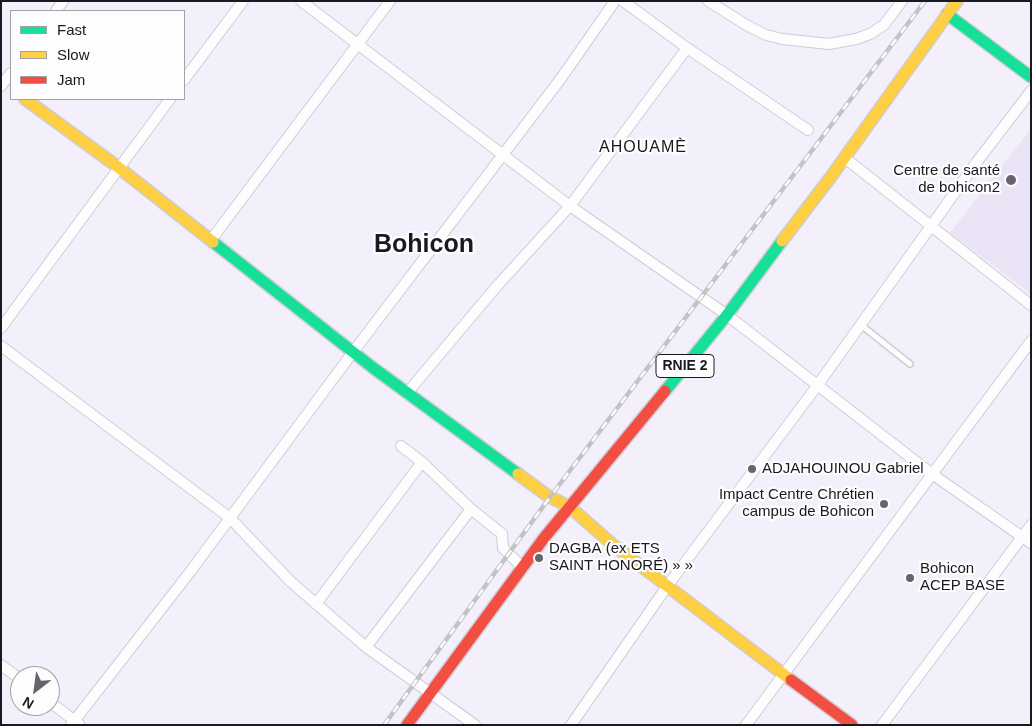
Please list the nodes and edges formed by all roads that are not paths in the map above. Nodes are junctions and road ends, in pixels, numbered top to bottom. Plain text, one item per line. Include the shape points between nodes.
1 (243, 1) edge
2 (301, 1) edge
3 (390, 1) edge
4 (615, 1) edge
5 (623, 1) edge
6 (708, 1) edge
7 (902, 1) edge
8 (957, 1) edge
9 (947, 14) junction
10 (358, 44) junction
11 (687, 48) junction
12 (1031, 77) edge
13 (185, 79) edge
14 (1031, 91) edge
15 (26, 100) edge
16 (169, 100) edge
17 (808, 130) dead end
18 (503, 156) junction
19 (845, 158) junction
20 (118, 168) junction
21 (570, 206) junction
22 (931, 225) junction
23 (211, 240) junction
24 (1031, 305) edge
25 (727, 315) junction
26 (861, 325) junction
27 (1, 328) edge
28 (1031, 341) edge
29 (1, 346) edge
30 (353, 352) junction
31 (910, 364) dead end
32 (817, 386) junction
33 (407, 393) junction
34 (401, 446) dead end
35 (422, 462) junction
36 (932, 474) junction
37 (570, 507) junction
38 (471, 509) junction
39 (230, 518) junction
40 (1031, 525) edge
41 (1027, 540) edge
42 (523, 568) junction
43 (668, 584) junction
44 (316, 604) junction
45 (366, 647) junction
46 (783, 674) junction
47 (430, 694) junction
48 (60, 710) edge
49 (75, 723) edge
50 (407, 725) edge
51 (475, 725) edge
52 (572, 725) edge
53 (746, 725) edge
54 (852, 725) edge
55 (882, 725) edge

1 - 13 street
2 - 10 street
3 - 10 street
4 - 18 street
5 - 11 street
6 - 7 street via 766,35 829,44 870,34 884,25
8 - 9 main road, RNIE 2
9 - 12 main road
9 - 19 main road, RNIE 2
10 - 18 street
10 - 23 street
11 - 17 street
11 - 21 street
14 - 22 street
15 - 20 main road
16 - 20 street
18 - 21 street
18 - 30 street
19 - 22 street
19 - 25 main road, RNIE 2
20 - 23 main road
20 - 27 street
21 - 25 street
21 - 33 street
22 - 24 street
22 - 26 street
23 - 30 main road
25 - 32 street
25 - 37 main road, RNIE 2
26 - 31 lane
26 - 32 street
28 - 36 street
29 - 39 street
30 - 33 main road
30 - 39 street
32 - 36 street
32 - 43 street
33 - 37 main road via 548,496
34 - 35 street
35 - 38 street
35 - 44 street
36 - 41 street
36 - 46 street
37 - 42 main road, RNIE 2
37 - 43 main road via 612,544
38 - 42 street via 502,534 503,548
38 - 45 street
39 - 44 street
39 - 49 street
40 - 41 street
41 - 55 street
42 - 47 main road, RNIE 2
43 - 46 main road
43 - 52 street
44 - 45 street
45 - 47 street
46 - 53 street
46 - 54 main road
47 - 50 main road, RNIE 2
47 - 51 street
48 - 49 street

